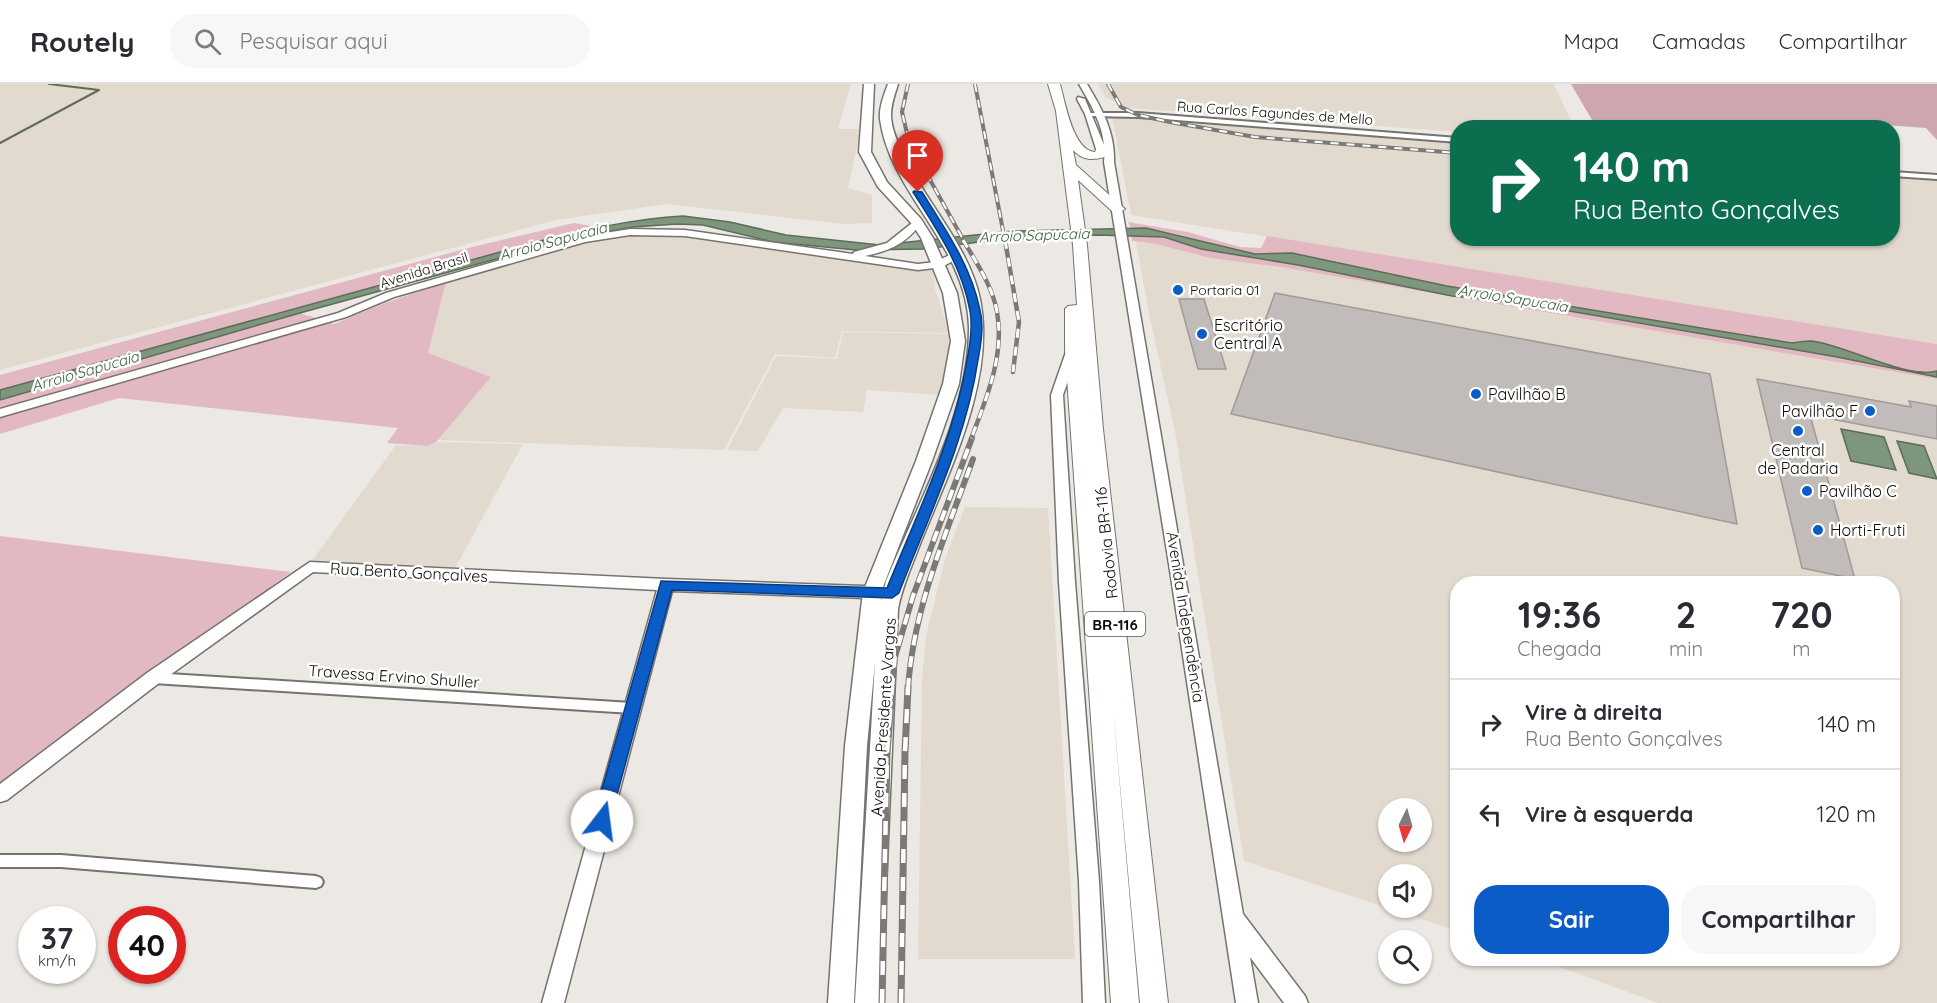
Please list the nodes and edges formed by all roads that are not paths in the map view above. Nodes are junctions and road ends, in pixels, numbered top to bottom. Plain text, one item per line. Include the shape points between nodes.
1 (869, 84) edge
2 (893, 84) edge
3 (1044, 84) edge
4 (1054, 84) edge
5 (1081, 87) edge
6 (854, 114) dead end
7 (1089, 114) junction
8 (1101, 114) junction
9 (1064, 121) junction
10 (867, 125) junction
11 (1450, 139) edge
12 (1101, 150) junction
13 (1109, 162) junction
14 (1068, 165) junction
15 (906, 168) junction
16 (1900, 174) edge
17 (1937, 177) edge
18 (882, 184) junction
19 (1072, 221) junction
20 (917, 222) junction
21 (1120, 226) junction
22 (1075, 246) junction
23 (831, 255) junction
24 (956, 255) junction
25 (936, 261) junction
26 (967, 327) junction
27 (1074, 349) junction
28 (0, 413) edge
29 (666, 585) junction
30 (882, 593) junction
31 (153, 678) junction
32 (632, 708) junction
33 (0, 794) edge
34 (0, 861) edge
35 (316, 882) dead end
36 (847, 904) junction
37 (873, 904) junction
38 (1234, 919) junction
39 (553, 1003) edge
40 (841, 1003) edge
41 (868, 1003) edge
42 (1094, 1003) edge
43 (1125, 1003) edge
44 (1154, 1003) edge
45 (1247, 1003) edge
46 (1297, 1003) edge

1 - 10 main road, Avenida Presidente Vargas
2 - 15 main road, Avenida Presidente Vargas via 886,120
3 - 19 highway, Rodovia BR-116 / BR-116
4 - 9 highway, Rodovia BR-116 / BR-116
5 - 7 main road
5 - 8 main road, Avenida Independência
6 - 10 main road
7 - 8 street, Rua Carlos Fagundes de Mello
7 - 12 main road
8 - 11 street, Rua Carlos Fagundes de Mello
8 - 13 main road, Avenida Independência via 1111,150
9 - 12 highway via 1083,154 1094,156 1101,154
9 - 14 highway, Rodovia BR-116 / BR-116
10 - 18 main road, Avenida Presidente Vargas via 865,152
12 - 13 main road
13 - 21 main road, Avenida Independência
14 - 19 highway, Rodovia BR-116 / BR-116
14 - 21 highway
15 - 18 main road via 897,179
15 - 24 main road, Avenida Presidente Vargas
16 - 17 street
18 - 20 main road, Avenida Presidente Vargas
19 - 22 highway, Rodovia BR-116 / BR-116
20 - 23 main road, Avenida Brasil via 903,239 886,248
20 - 25 main road, Avenida Presidente Vargas
21 - 38 main road, Avenida Independência
22 - 27 highway, Rodovia BR-116 / BR-116
22 - 44 highway, Rodovia BR-116 / BR-116
23 - 25 main road, Avenida Brasil via 918,267
23 - 28 main road, Avenida Brasil via 668,231 584,239 390,295 342,315
24 - 25 main road, Avenida Brasil
24 - 26 main road, Avenida Presidente Vargas via 976,312
25 - 26 main road, Avenida Presidente Vargas
26 - 30 main road, Avenida Presidente Vargas via 967,393 936,455
27 - 42 main road, Rodovia BR-116 via 1057,395
27 - 43 highway, Rodovia BR-116 / BR-116
29 - 30 main road, Rua Bento Gonçalves
29 - 31 main road, Rua Bento Gonçalves via 310,567
29 - 32 main road
30 - 36 main road, Avenida Presidente Vargas via 856,746
30 - 37 main road, Avenida Presidente Vargas
31 - 32 street, Travessa Ervino Shuller
31 - 33 main road, Rua Bento Gonçalves
32 - 39 main road
34 - 35 street via 62,861
36 - 37 main road
36 - 40 main road, Avenida Presidente Vargas
37 - 41 main road, Avenida Presidente Vargas
38 - 45 main road, Avenida Independência
38 - 46 main road

